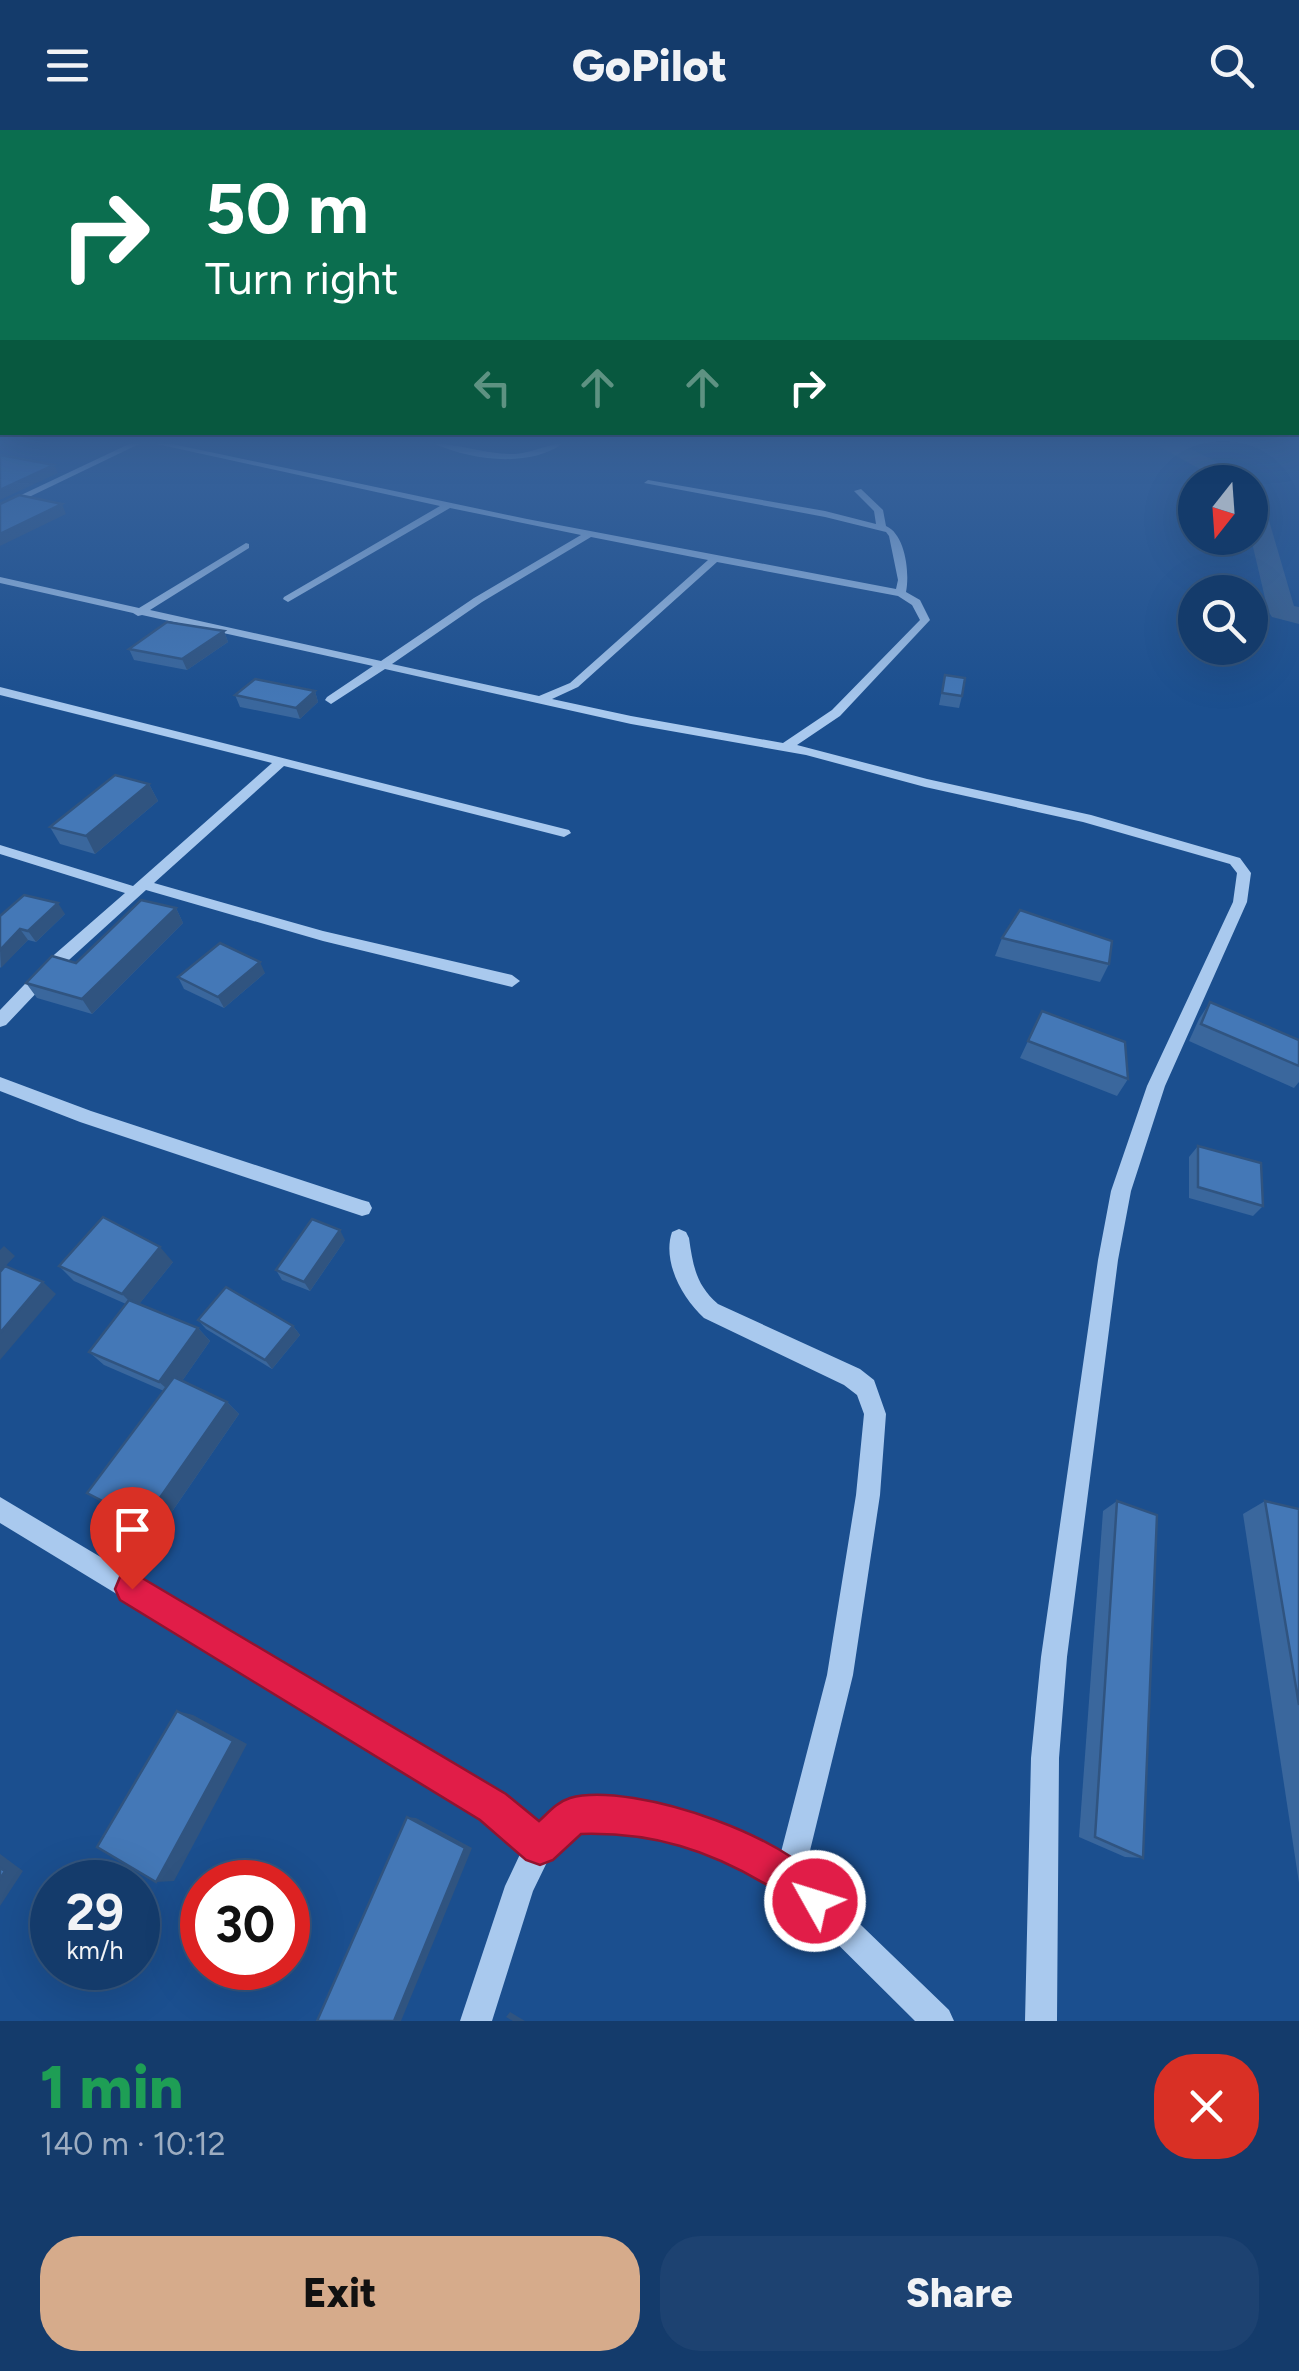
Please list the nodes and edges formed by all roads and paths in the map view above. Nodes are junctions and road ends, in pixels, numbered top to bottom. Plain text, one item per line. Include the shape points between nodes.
1 (403, 532) edge
2 (588, 532) edge
3 (889, 532) edge
4 (592, 533) junction
5 (246, 546) dead end
6 (715, 558) junction
7 (0, 580) edge
8 (901, 590) junction
9 (288, 599) dead end
10 (138, 613) junction
11 (383, 664) junction
12 (0, 692) edge
13 (331, 700) dead end
14 (539, 700) junction
15 (786, 747) junction
16 (280, 762) junction
17 (564, 833) dead end
18 (0, 849) edge
19 (138, 887) junction
20 (512, 981) dead end
21 (0, 1021) edge
22 (0, 1084) edge
23 (362, 1208) dead end
24 (679, 1238) dead end
25 (0, 1510) edge
26 (540, 1846) junction
27 (789, 1876) junction
28 (476, 2021) edge
29 (938, 2021) edge
30 (1041, 2021) edge

1 - 9 street
2 - 4 street
3 - 8 street
4 - 6 street
4 - 11 street
5 - 10 street
6 - 8 street
6 - 14 street via 574,685
7 - 10 street
8 - 15 street via 925,620 836,712
10 - 11 street
11 - 13 street
11 - 14 street
12 - 16 street
14 - 15 street
15 - 30 street via 1086,818 1235,861 1244,873 1240,902 1156,1086 1120,1192 1054,1657 1045,1758
16 - 17 street
16 - 19 street
18 - 19 street
19 - 20 street
19 - 21 street
22 - 23 street
24 - 27 street via 684,1283 694,1298 852,1377 866,1388 875,1414 840,1675
25 - 26 street via 493,1807
26 - 27 street via 573,1815 632,1814 708,1836
26 - 28 street via 520,1886
27 - 29 street

